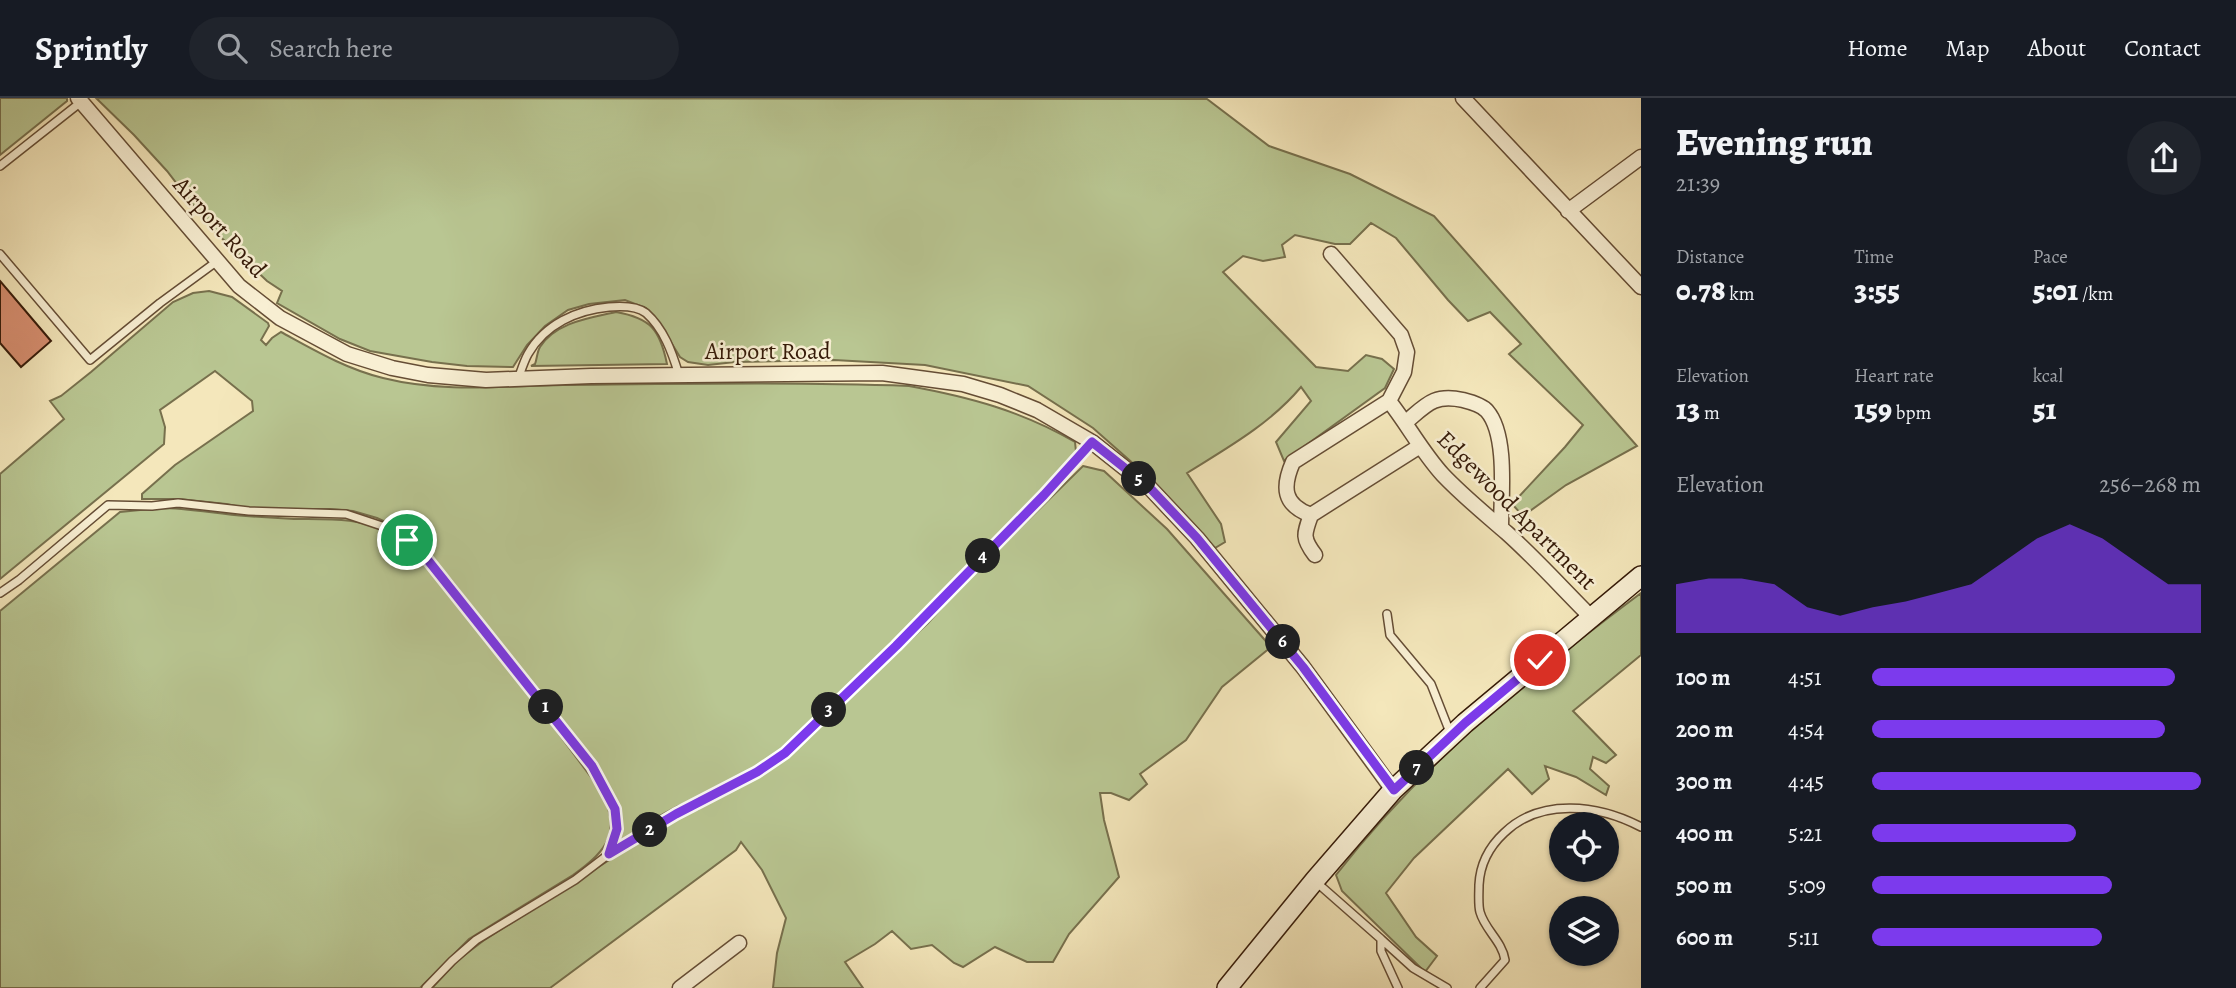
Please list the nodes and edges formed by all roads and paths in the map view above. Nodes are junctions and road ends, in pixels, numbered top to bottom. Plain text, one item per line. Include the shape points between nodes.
1 (1463, 98) edge
2 (79, 100) edge
3 (1641, 157) edge
4 (0, 166) edge
5 (1568, 211) junction
6 (0, 254) edge
7 (1331, 254) dead end
8 (216, 262) junction
9 (1641, 287) edge
10 (679, 374) junction
11 (518, 379) junction
12 (1390, 401) junction
13 (1406, 422) junction
14 (1092, 442) junction
15 (1420, 446) junction
16 (1311, 514) junction
17 (1501, 528) junction
18 (1315, 555) dead end
19 (1641, 576) edge
20 (0, 593) edge
21 (1387, 614) dead end
22 (1591, 617) junction
23 (1451, 736) junction
24 (1394, 790) junction
25 (1641, 827) edge
26 (609, 854) junction
27 (1315, 880) junction
28 (1381, 939) junction
29 (739, 943) dead end
30 (426, 988) edge
31 (680, 988) edge
32 (1227, 988) edge
33 (1398, 988) edge
34 (1447, 988) edge
35 (1480, 988) edge

1 - 5 street
2 - 4 lane
2 - 8 street, Airport Road
3 - 5 street
5 - 9 street
6 - 8 lane via 90,360
7 - 12 street via 1401,335 1407,352 1404,372
8 - 11 street, Airport Road via 279,318 347,354 428,375
10 - 11 street, Airport Road
10 - 11 lane via 658,327 643,311 621,306 589,309 565,318 528,353
10 - 14 street, Airport Road via 882,373 963,384 1037,410
12 - 13 street, Edgewood Apartment
12 - 16 street via 1293,462 1286,477 1286,494 1297,510
13 - 15 street, Edgewood Apartment
13 - 17 street via 1433,400 1448,397 1487,410 1502,454
14 - 24 street, Airport Road via 1150,488 1197,538 1303,667
14 - 26 lane via 896,646 785,753
15 - 16 street
15 - 17 street, Edgewood Apartment
16 - 18 street via 1305,541
17 - 22 street, Edgewood Apartment
19 - 22 main road
20 - 26 lane via 108,505 178,503 249,512 346,514 388,528 427,559 592,766 615,809 617,829
21 - 23 lane via 1390,635 1431,684
22 - 23 main road
23 - 24 main road
24 - 27 main road
25 - 35 lane via 1619,815 1556,808 1534,813 1496,841 1484,859 1480,913 1503,948 1505,960
26 - 30 lane via 476,940
27 - 28 lane
27 - 32 main road
28 - 33 lane via 1381,951
28 - 34 lane via 1413,968
29 - 31 street

